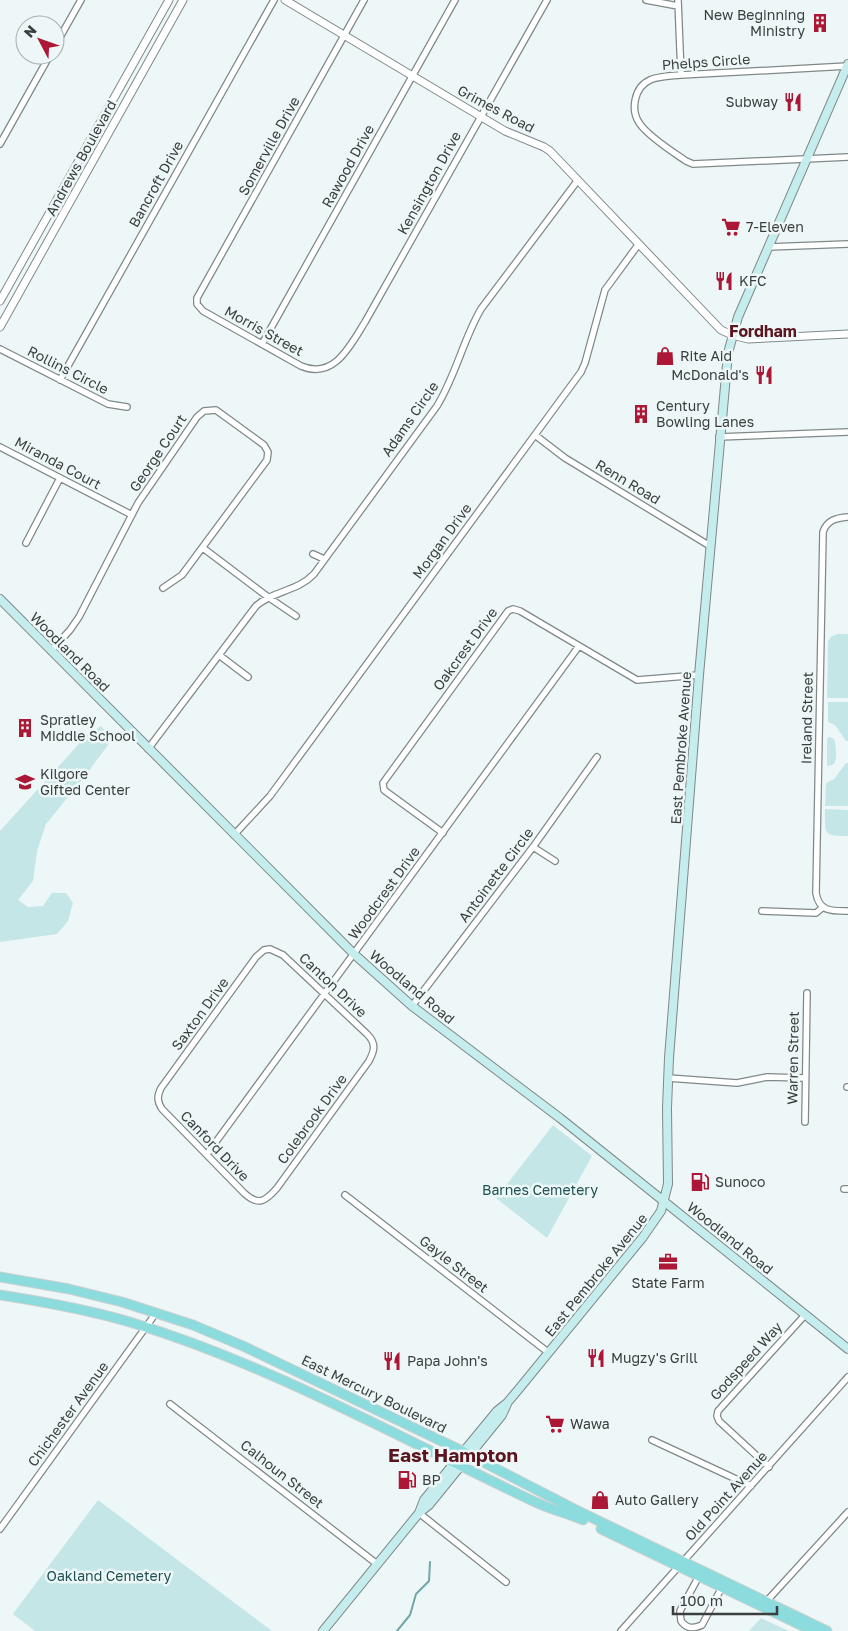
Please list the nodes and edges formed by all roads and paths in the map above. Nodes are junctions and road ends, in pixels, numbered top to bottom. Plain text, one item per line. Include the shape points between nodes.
1 (81, 0) edge
2 (169, 0) edge
3 (183, 0) edge
4 (274, 0) edge
5 (285, 0) edge
6 (364, 0) edge
7 (455, 0) edge
8 (547, 0) edge
9 (646, 0) edge
10 (678, 3) edge
11 (65, 28) edge
12 (344, 36) junction
13 (44, 65) edge
14 (848, 65) edge
15 (681, 75) junction
16 (413, 77) junction
17 (481, 117) junction
18 (0, 144) edge
19 (848, 157) edge
20 (806, 159) junction
21 (578, 180) junction
22 (848, 244) edge
23 (638, 245) junction
24 (768, 247) junction
25 (0, 301) edge
26 (197, 304) joint
27 (1, 322) edge
28 (848, 334) edge
29 (732, 335) junction
30 (262, 344) junction
31 (0, 349) edge
32 (323, 369) joint
33 (60, 380) junction
34 (127, 407) dead end
35 (848, 432) edge
36 (535, 435) junction
37 (719, 438) junction
38 (0, 447) edge
39 (60, 478) junction
40 (132, 515) junction
41 (848, 517) edge
42 (26, 543) dead end
43 (710, 546) junction
44 (204, 548) junction
45 (314, 554) dead end
46 (324, 559) junction
47 (163, 588) dead end
48 (268, 597) junction
49 (0, 599) edge
50 (296, 616) dead end
51 (579, 646) junction
52 (51, 651) junction
53 (219, 655) junction
54 (699, 675) junction
55 (248, 677) dead end
56 (148, 749) junction
57 (597, 757) dead end
58 (444, 833) junction
59 (234, 835) junction
60 (533, 847) junction
61 (555, 861) dead end
62 (822, 908) junction
63 (762, 911) dead end
64 (848, 912) edge
65 (270, 949) joint
66 (354, 954) junction
67 (807, 993) dead end
68 (323, 994) junction
69 (412, 1006) junction
70 (374, 1046) joint
71 (668, 1078) junction
72 (806, 1078) junction
73 (158, 1100) joint
74 (805, 1122) dead end
75 (207, 1154) junction
76 (345, 1195) dead end
77 (262, 1201) joint
78 (665, 1201) junction
79 (0, 1277) edge
80 (0, 1295) edge
81 (156, 1313) junction
82 (805, 1315) junction
83 (145, 1328) junction
84 (848, 1349) edge
85 (549, 1353) junction
86 (848, 1377) edge
87 (170, 1404) dead end
88 (652, 1440) dead end
89 (466, 1454) junction
90 (458, 1464) junction
91 (769, 1467) junction
92 (751, 1486) junction
93 (419, 1512) junction
94 (848, 1512) edge
95 (0, 1530) edge
96 (377, 1564) junction
97 (681, 1564) junction
98 (698, 1576) junction
99 (506, 1582) dead end
100 (722, 1587) junction
101 (764, 1604) junction
102 (323, 1631) edge
103 (621, 1631) edge
104 (813, 1631) edge
105 (828, 1631) edge

1 - 11 street
2 - 25 street, Andrews Boulevard
3 - 27 street, Andrews Boulevard
4 - 33 street, Bancroft Drive
5 - 12 street, Grimes Road
6 - 12 street, Somerville Drive
7 - 16 street, Rawood Drive
8 - 17 street, Kensington Drive
9 - 10 street
10 - 15 street
12 - 16 street, Grimes Road
12 - 26 street, Somerville Drive via 199,294
13 - 18 street
14 - 15 street, Phelps Circle
14 - 20 main road, East Pembroke Avenue
15 - 20 street, Phelps Circle via 649,80 641,88 634,105 640,125 686,161 693,164
16 - 17 street, Grimes Road
16 - 30 street, Rawood Drive
17 - 21 street, Grimes Road via 514,136 547,149
17 - 32 street, Kensington Drive via 365,322 339,359
19 - 20 street
20 - 24 main road, East Pembroke Avenue
21 - 23 street, Grimes Road
21 - 46 street, Adams Circle via 481,309 437,406
22 - 24 street
23 - 29 street, Grimes Road via 718,327
23 - 36 street, Morgan Drive via 605,290 584,368
24 - 29 main road, East Pembroke Avenue
26 - 30 street, Morris Street
28 - 29 street via 748,339
29 - 37 main road, East Pembroke Avenue
30 - 32 street, Morris Street via 306,368
31 - 33 street, Rollins Circle
33 - 34 street, Rollins Circle via 108,404
35 - 37 street
36 - 43 street, Renn Road via 565,458
36 - 59 street, Morgan Drive via 270,796
37 - 43 main road, East Pembroke Avenue
38 - 39 street, Miranda Court
39 - 40 street, Miranda Court
39 - 42 street
40 - 44 street, George Court via 198,417 204,411 216,410 261,442 268,456
40 - 52 street, George Court via 79,617
41 - 62 street, Ireland Street via 828,522 822,532 816,893
43 - 54 main road, East Pembroke Avenue
44 - 47 street, George Court via 182,576
44 - 48 street
45 - 46 street
46 - 48 street, Adams Circle via 302,584
48 - 50 street
48 - 53 street, Adams Circle via 253,610
49 - 52 main road, Woodland Road
51 - 54 street, Oakcrest Drive via 637,680
51 - 58 street, Woodcrest Drive
51 - 58 street, Oakcrest Drive via 520,611 508,611 384,780 383,787 388,793
52 - 56 main road, Woodland Road
53 - 55 street
53 - 56 street, Adams Circle
54 - 71 main road, East Pembroke Avenue
56 - 59 main road, Woodland Road
57 - 60 street, Antoinette Circle
58 - 66 street, Woodcrest Drive
59 - 66 main road, Woodland Road
60 - 61 street
60 - 69 street, Antoinette Circle
62 - 63 street via 816,913
62 - 64 street
65 - 68 street, Canton Drive via 283,955
65 - 73 street, Saxton Drive via 256,957 161,1088
66 - 68 street, Woodcrest Drive
66 - 69 main road, Woodland Road
67 - 72 street, Warren Street
68 - 70 street, Canton Drive via 368,1034
68 - 75 street, Woodcrest Drive
69 - 78 main road, Woodland Road
70 - 77 street, Colebrook Drive via 369,1061 277,1188
71 - 72 street via 737,1083 763,1077
71 - 78 main road, East Pembroke Avenue via 669,1177
72 - 74 street, Warren Street
73 - 75 street, Canford Drive via 162,1109
75 - 77 street, Canford Drive via 249,1197
76 - 85 street, Gayle Street
78 - 82 main road, Woodland Road
78 - 85 main road, East Pembroke Avenue via 650,1229
79 - 81 main road, East Mercury Boulevard via 94,1295
80 - 83 main road, East Mercury Boulevard via 58,1305
81 - 83 street, Chichester Avenue
81 - 89 main road, East Mercury Boulevard via 250,1350
82 - 84 main road, Woodland Road
82 - 91 street, Godspeed Way via 718,1411 719,1422
83 - 90 main road, East Mercury Boulevard via 194,1344 291,1384
83 - 95 street, Chichester Avenue
85 - 89 main road, East Pembroke Avenue via 497,1411
86 - 91 street, Old Point Avenue
87 - 96 street, Calhoun Street
88 - 92 street
89 - 90 main road, East Pembroke Avenue
89 - 97 main road, East Mercury Boulevard
90 - 93 main road, East Pembroke Avenue via 429,1505
90 - 97 main road, East Mercury Boulevard via 536,1502
91 - 92 street, Old Point Avenue
92 - 97 street, Old Point Avenue
93 - 96 main road, East Pembroke Avenue
93 - 99 street
94 - 101 street
96 - 102 main road, East Pembroke Avenue
97 - 98 main road, East Mercury Boulevard
97 - 101 main road, East Mercury Boulevard
97 - 103 street, Old Point Avenue
98 - 100 main road, East Mercury Boulevard
98 - 100 street via 680,1611 681,1621 689,1628 702,1625
100 - 101 main road, East Mercury Boulevard
101 - 104 main road, East Mercury Boulevard
101 - 105 main road, East Mercury Boulevard

